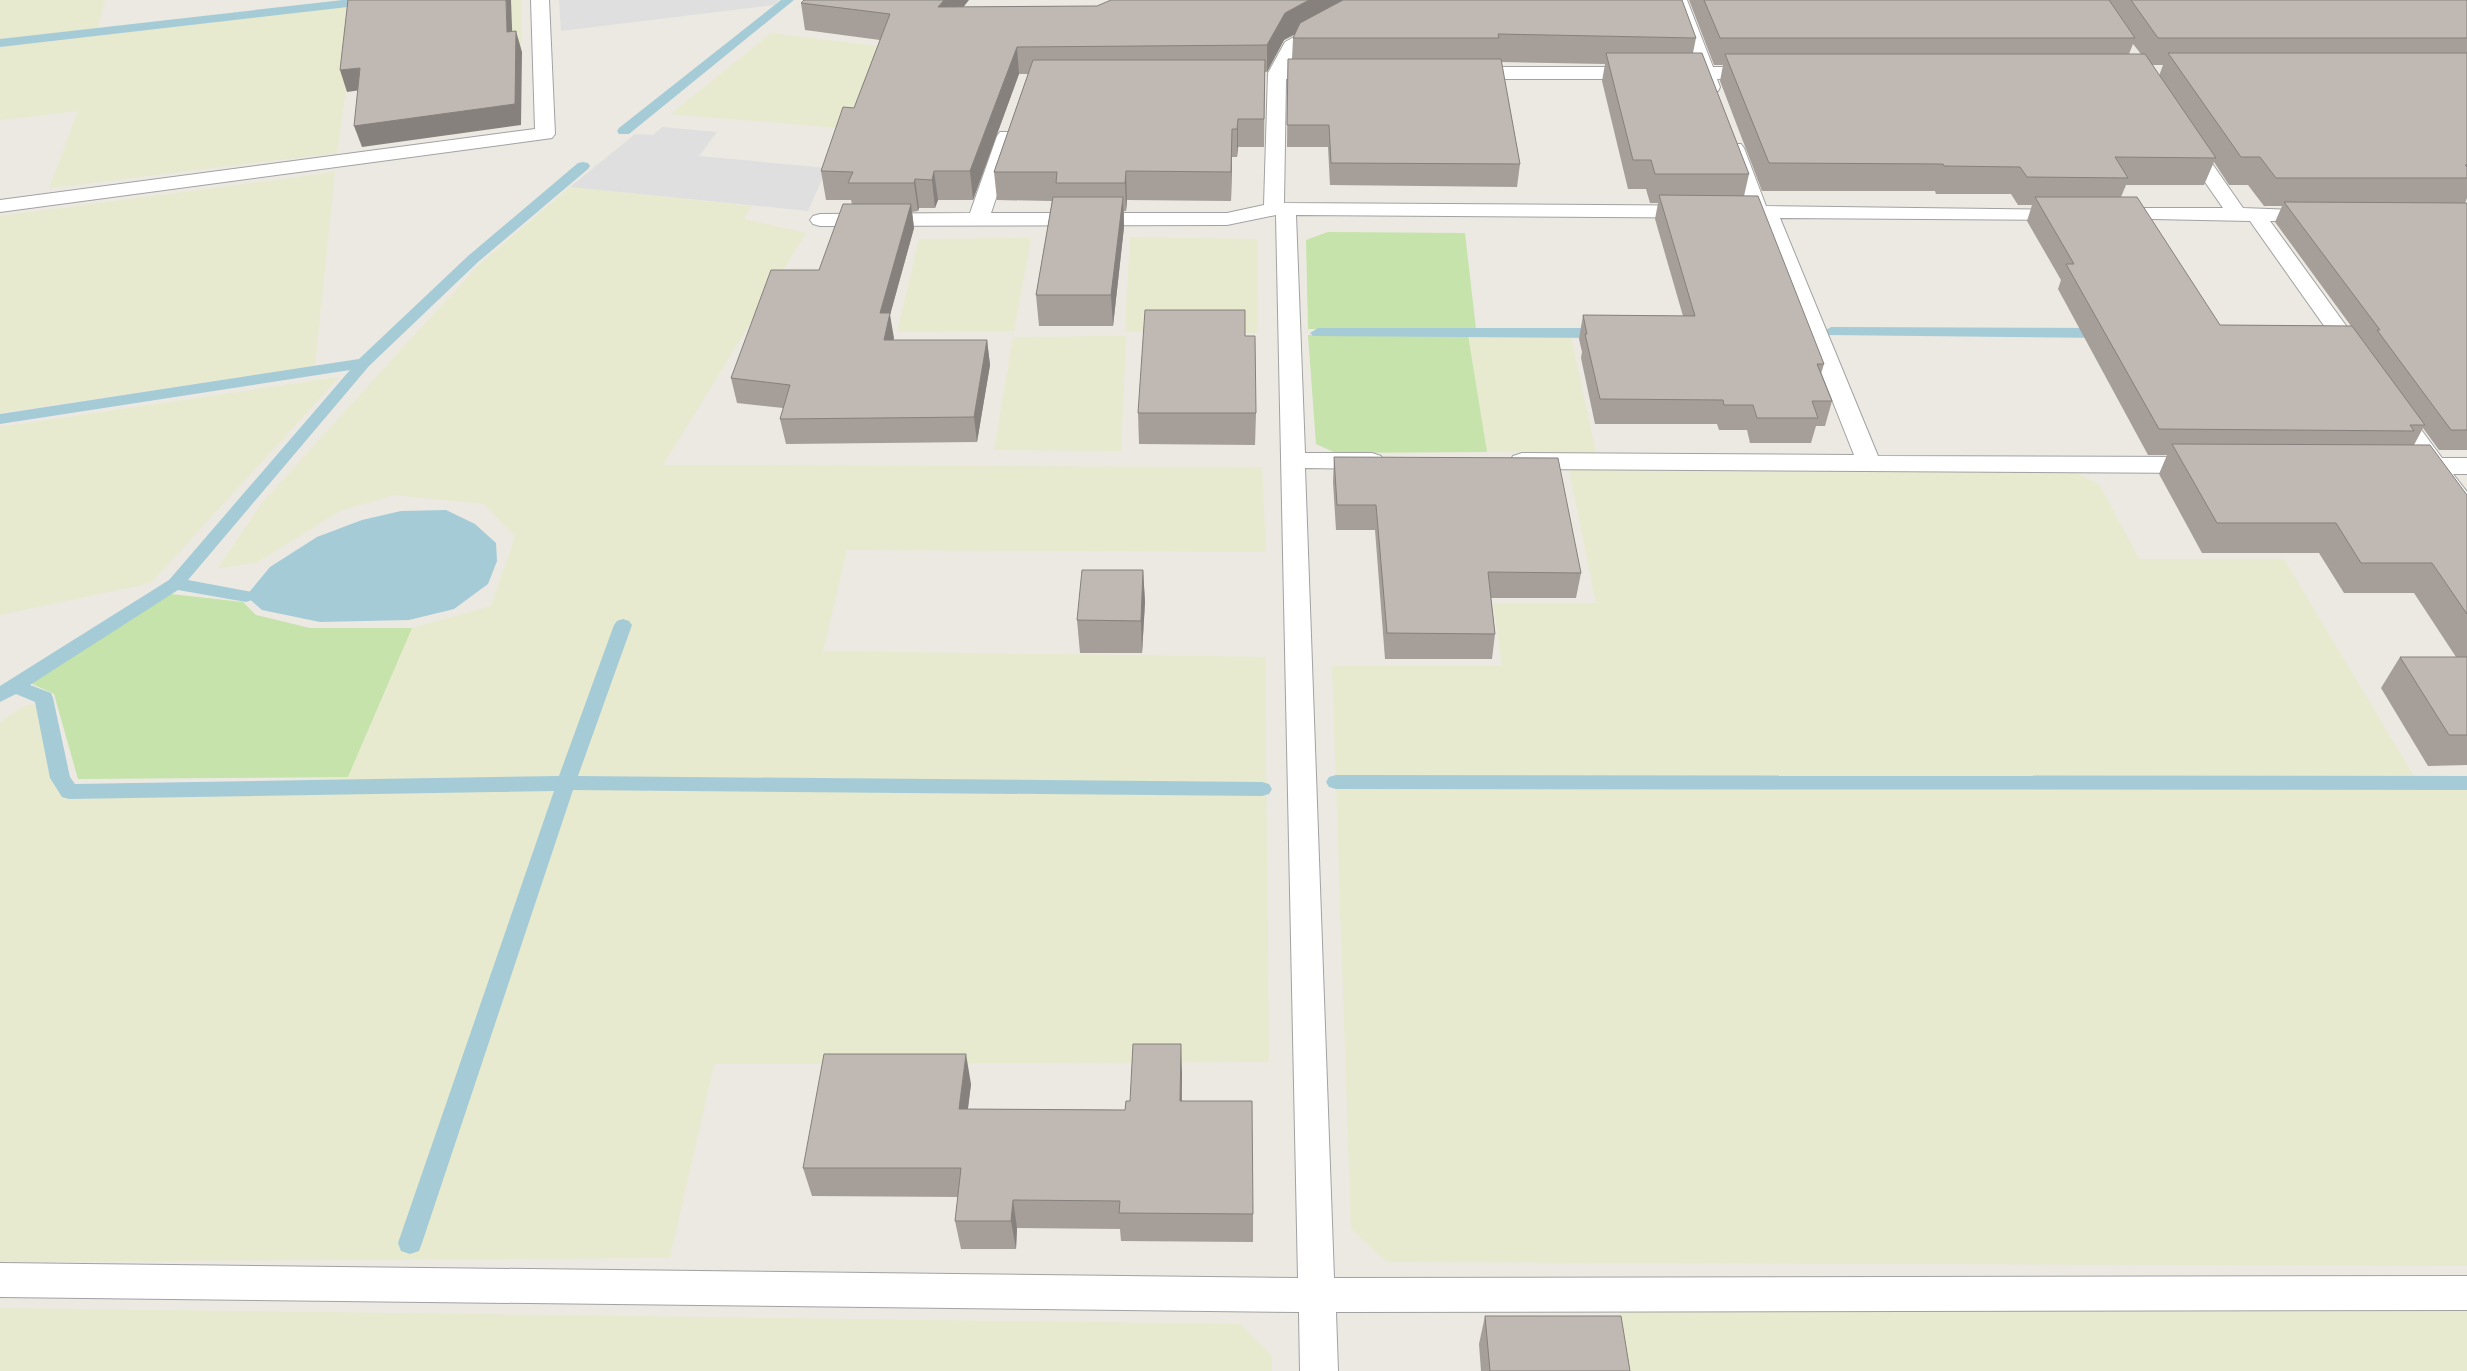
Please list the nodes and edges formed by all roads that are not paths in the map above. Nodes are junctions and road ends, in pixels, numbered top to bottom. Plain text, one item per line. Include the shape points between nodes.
1 (540, 0) edge
2 (1373, 0) edge
3 (1678, 0) edge
4 (1346, 72) edge
5 (1446, 73) edge
6 (1705, 73) junction
7 (1774, 73) edge
8 (1277, 76) junction
9 (1257, 80) edge
10 (1716, 101) edge
11 (1014, 117) edge
12 (2178, 128) edge
13 (1726, 129) edge
14 (0, 206) edge
15 (1280, 209) junction
16 (1763, 213) junction
17 (2246, 214) junction
18 (2332, 215) edge
19 (820, 220) dead end
20 (978, 220) junction
21 (1293, 460) junction
22 (1392, 461) edge
23 (1502, 461) edge
24 (1869, 463) junction
25 (2217, 465) edge
26 (2386, 466) edge
27 (2435, 466) junction
28 (2467, 466) edge
29 (2467, 510) edge
30 (0, 1280) edge
31 (2467, 1294) edge
32 (1318, 1295) junction
33 (1319, 1371) edge

1 - 14 street via 545,134
2 - 8 street via 1291,46
3 - 6 street
4 - 8 street
5 - 6 street
6 - 7 street
6 - 10 street
8 - 9 street
8 - 15 street
11 - 20 street
12 - 17 street
13 - 16 street
15 - 16 street
15 - 20 street via 1227,219
15 - 21 street
16 - 17 street
16 - 24 street
17 - 18 street
17 - 27 street
19 - 20 street
21 - 22 street
21 - 32 street
23 - 24 street
24 - 25 street
26 - 27 street
27 - 28 street
27 - 29 street
30 - 32 street
31 - 32 street
32 - 33 street

